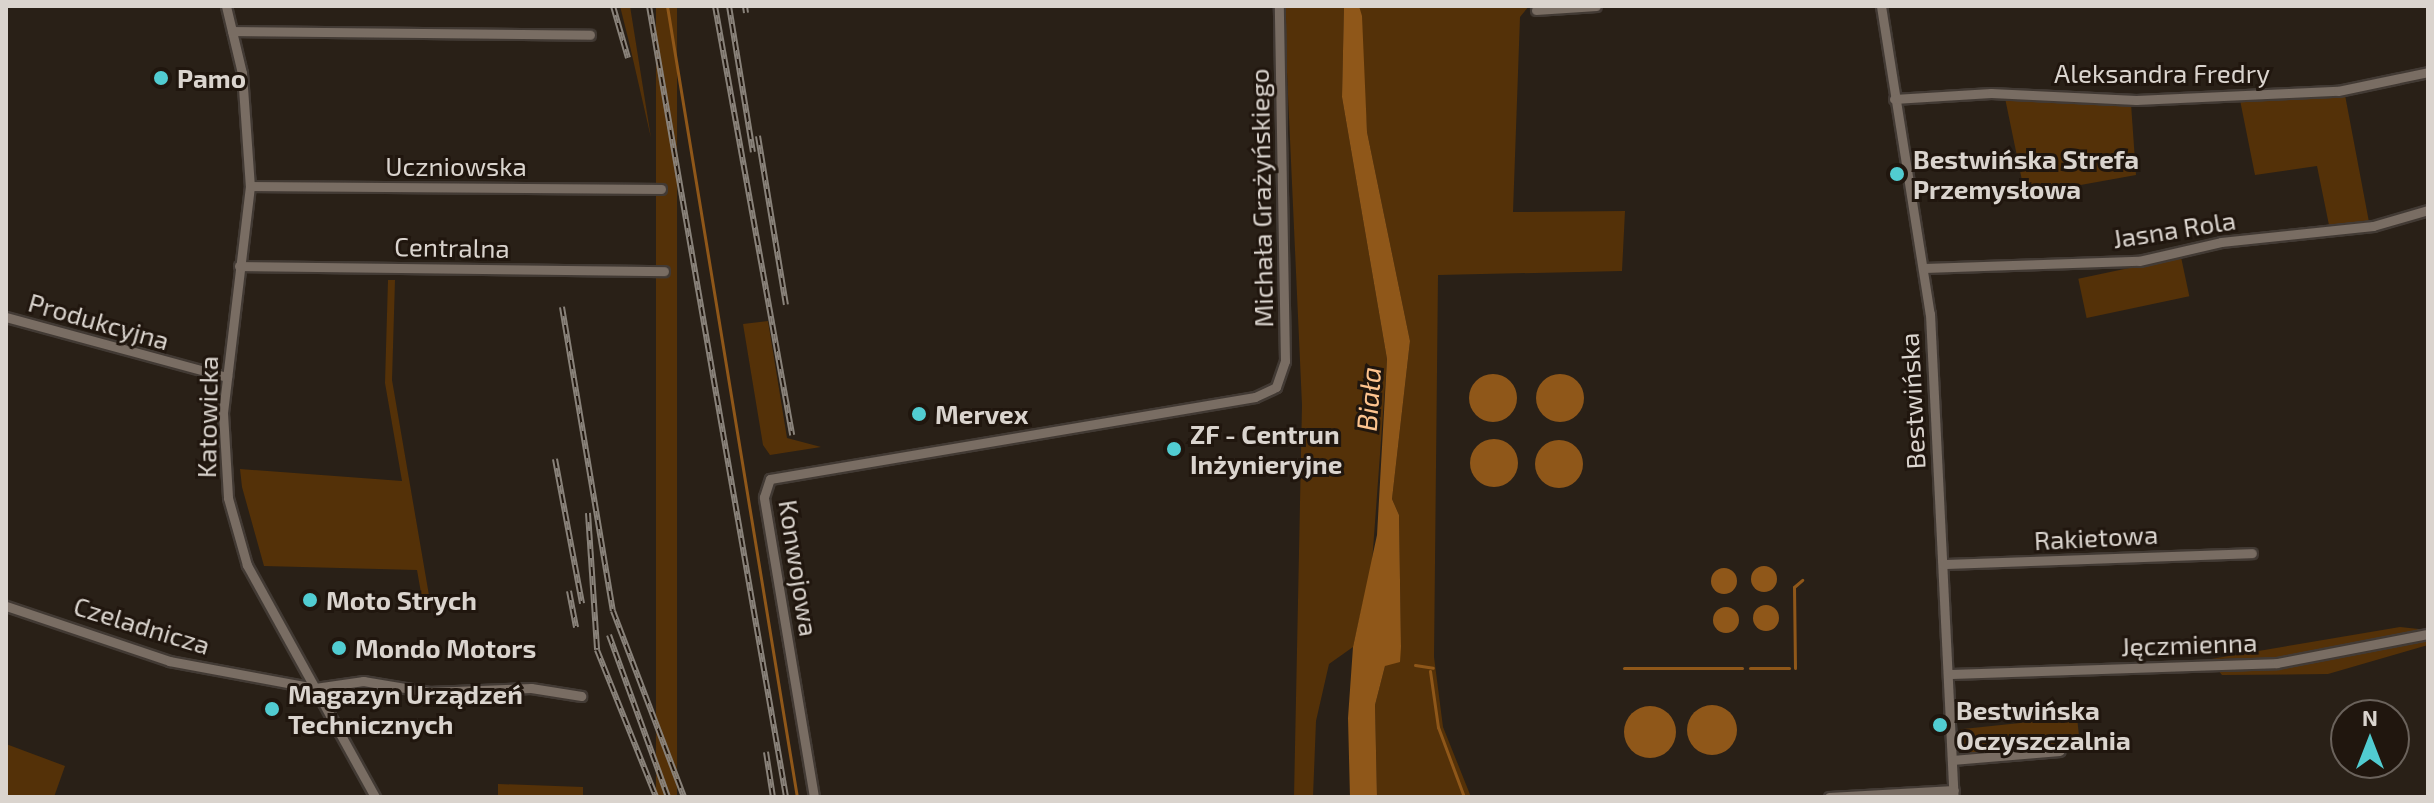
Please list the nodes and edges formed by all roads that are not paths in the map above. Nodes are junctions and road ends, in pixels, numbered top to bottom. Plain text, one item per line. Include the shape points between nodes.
1 (226, 6) edge
2 (1279, 6) edge
3 (1596, 6) edge
4 (1881, 6) edge
5 (1536, 10) dead end
6 (232, 31) junction
7 (590, 35) dead end
8 (2428, 72) edge
9 (1894, 99) junction
10 (250, 186) junction
11 (661, 189) dead end
12 (2428, 210) edge
13 (239, 266) junction
14 (1924, 268) junction
15 (664, 271) dead end
16 (6, 317) edge
17 (227, 377) junction
18 (1276, 387) joint
19 (2252, 553) dead end
20 (1943, 564) junction
21 (6, 606) edge
22 (2428, 634) edge
23 (1948, 674) junction
24 (315, 688) junction
25 (581, 696) dead end
26 (2060, 751) dead end
27 (1952, 760) junction
28 (1954, 794) edge
29 (375, 797) edge
30 (814, 797) edge
31 (1829, 797) edge

1 - 6 street, Katowicka
2 - 18 street, Michała Grażyńskiego via 1285,361
3 - 5 street
4 - 9 street, Bestwińska
6 - 7 street
6 - 10 street, Katowicka
8 - 9 street, Aleksandra Fredry via 2338,91 2136,100 1991,93
9 - 14 street, Bestwińska
10 - 11 street, Uczniowska
10 - 13 street, Katowicka
12 - 14 street, Jasna Rola via 2358,229 2221,242 2139,261
13 - 15 street, Centralna
13 - 17 street, Katowicka
14 - 20 street, Bestwińska
16 - 17 street, Produkcyjna
17 - 24 street, Katowicka via 223,457 237,538
18 - 30 street, Konwojowa via 1255,397 770,479 764,497
19 - 20 street, Rakietowa
20 - 23 street, Bestwińska
21 - 24 street, Czeladnicza via 169,661
22 - 23 street, Jęczmienna via 2277,663
23 - 27 street, Bestwińska
24 - 25 street, Czeladnicza via 363,681 429,692 531,688
24 - 29 street, Katowicka
26 - 27 street
27 - 28 street, Bestwińska
28 - 31 street

